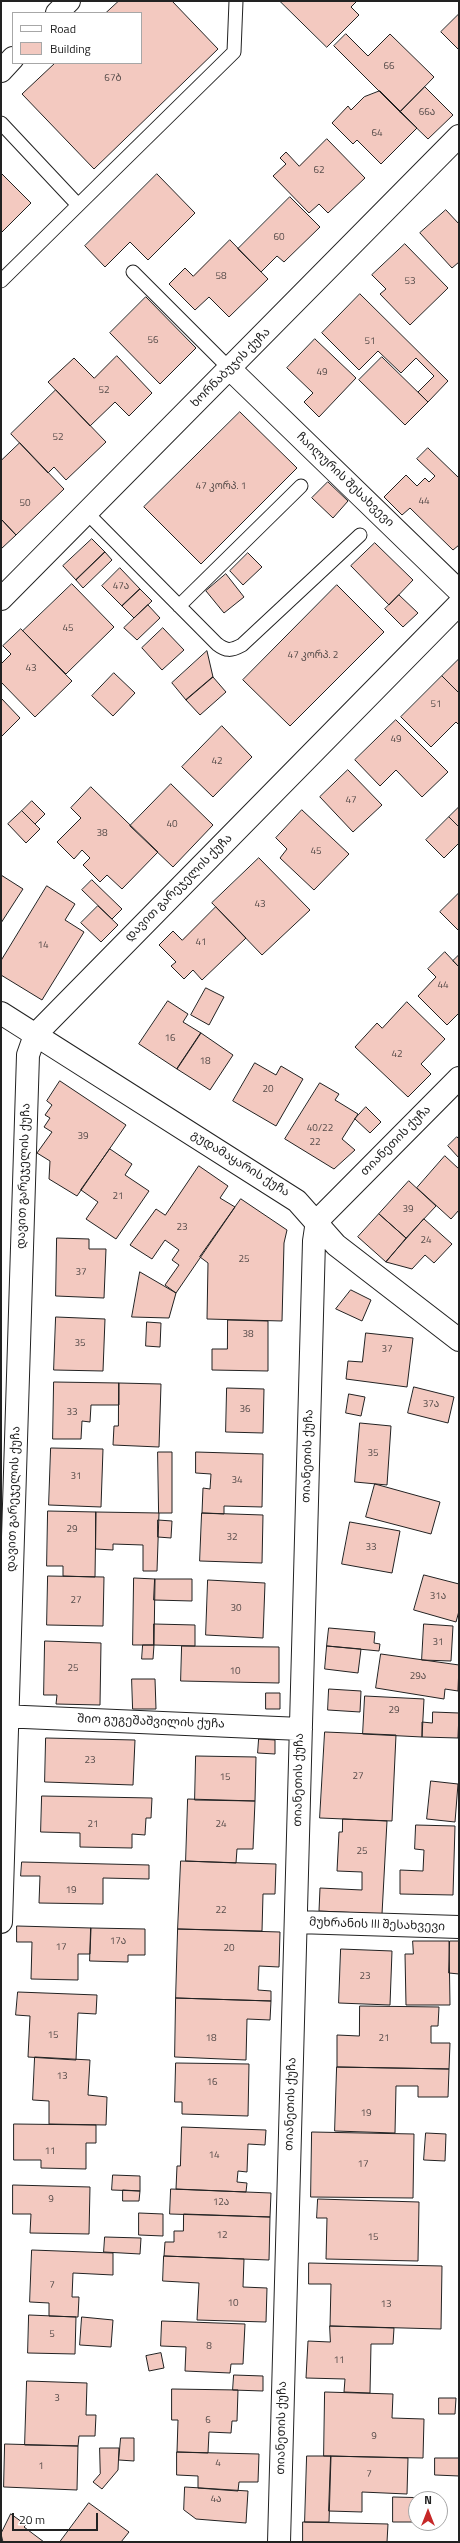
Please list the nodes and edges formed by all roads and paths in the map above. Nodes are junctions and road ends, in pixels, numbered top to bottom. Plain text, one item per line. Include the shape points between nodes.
1 (69, 1) edge
2 (236, 1) edge
3 (58, 12) edge
4 (12, 59) edge
5 (1, 70) edge
6 (1, 123) edge
7 (459, 136) edge
8 (78, 205) junction
9 (133, 272) dead end
10 (1, 281) edge
11 (230, 369) junction
12 (302, 486) dead end
13 (87, 513) junction
14 (360, 535) dead end
15 (459, 591) edge
16 (1, 599) edge
17 (459, 604) edge
18 (179, 606) junction
19 (1, 1013) edge
20 (35, 1035) junction
21 (459, 1078) edge
22 (316, 1221) junction
23 (459, 1340) edge
24 (4, 1716) edge
25 (301, 1729) junction
26 (1, 1922) edge
27 (296, 1922) junction
28 (459, 1927) edge
29 (279, 2542) edge

1 - 3 street
2 - 8 lane via 234,52
4 - 5 street
6 - 8 lane
7 - 11 street, ხორნაბუჯის ქუჩა
8 - 10 lane
9 - 11 lane
11 - 13 street, ხორნაბუჯის ქუჩა
11 - 15 street, ჩაილურის შესახვევი
12 - 18 lane
13 - 16 street, ხორნაბუჯის ქუჩა
13 - 18 lane
14 - 18 lane via 242,645 233,650 220,646
17 - 20 street, დავით გარეჯელის ქუჩა
19 - 20 street, გუდამაყარის ქუჩა
20 - 22 street, გუდამაყარის ქუჩა via 297,1200
20 - 24 street, დავით გარეჯელის ქუჩა via 28,1055
21 - 22 street, თიანეთის ქუჩა
22 - 23 street, გუდამაყარის ქუჩა via 336,1245
22 - 25 street, თიანეთის ქუჩა via 313,1249
24 - 25 street, შიო გუგეშაშვილის ქუჩა
24 - 26 street, დავით გარეჯელის ქუჩა
25 - 27 street, თიანეთის ქუჩა
27 - 28 street, მუხრანის III შესახვევი
27 - 29 street, თიანეთის ქუჩა

